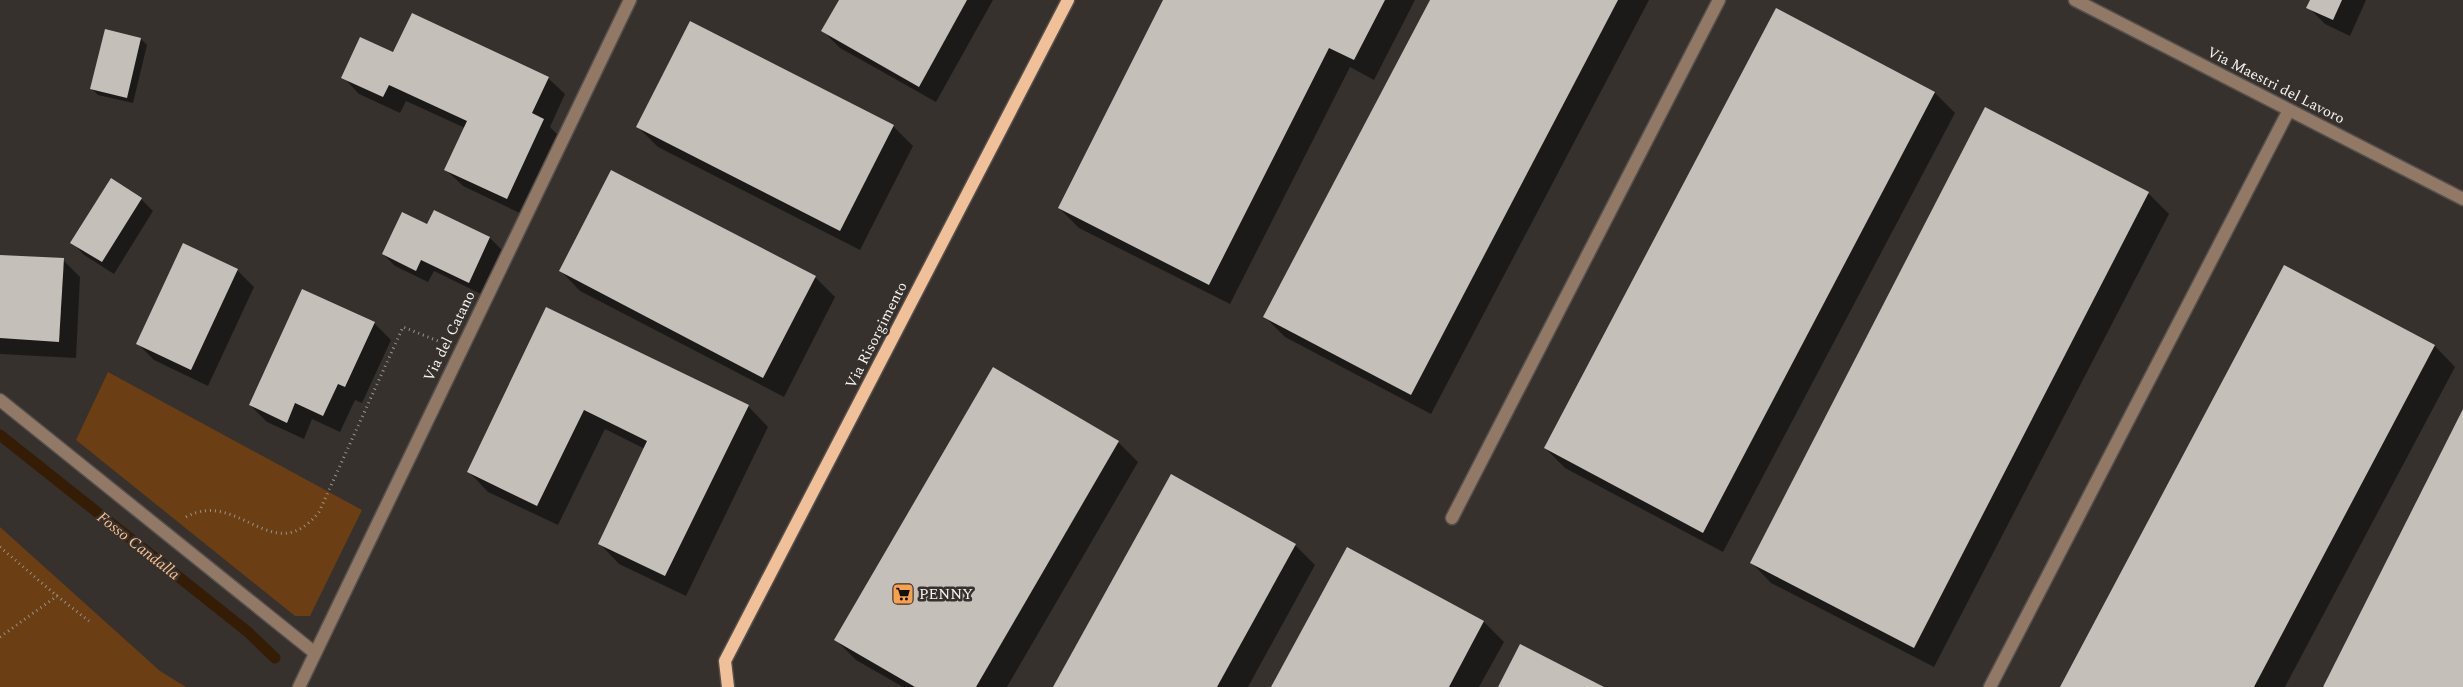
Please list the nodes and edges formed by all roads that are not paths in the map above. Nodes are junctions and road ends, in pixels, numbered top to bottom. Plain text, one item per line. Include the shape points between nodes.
1 (630, 0) edge
2 (1068, 0) edge
3 (1720, 0) edge
4 (2075, 0) edge
5 (2289, 110) junction
6 (2463, 199) edge
7 (0, 400) edge
8 (1452, 518) dead end
9 (315, 653) junction
10 (299, 687) edge
11 (728, 687) edge
12 (1990, 687) edge

1 - 9 street, Via del Catano
2 - 11 main road, Via Risorgimento via 725,661
3 - 8 street
4 - 5 street, Via Maestri del Lavoro
5 - 6 street, Via Maestri del Lavoro
5 - 12 street
7 - 9 street
9 - 10 street, Via del Catano

